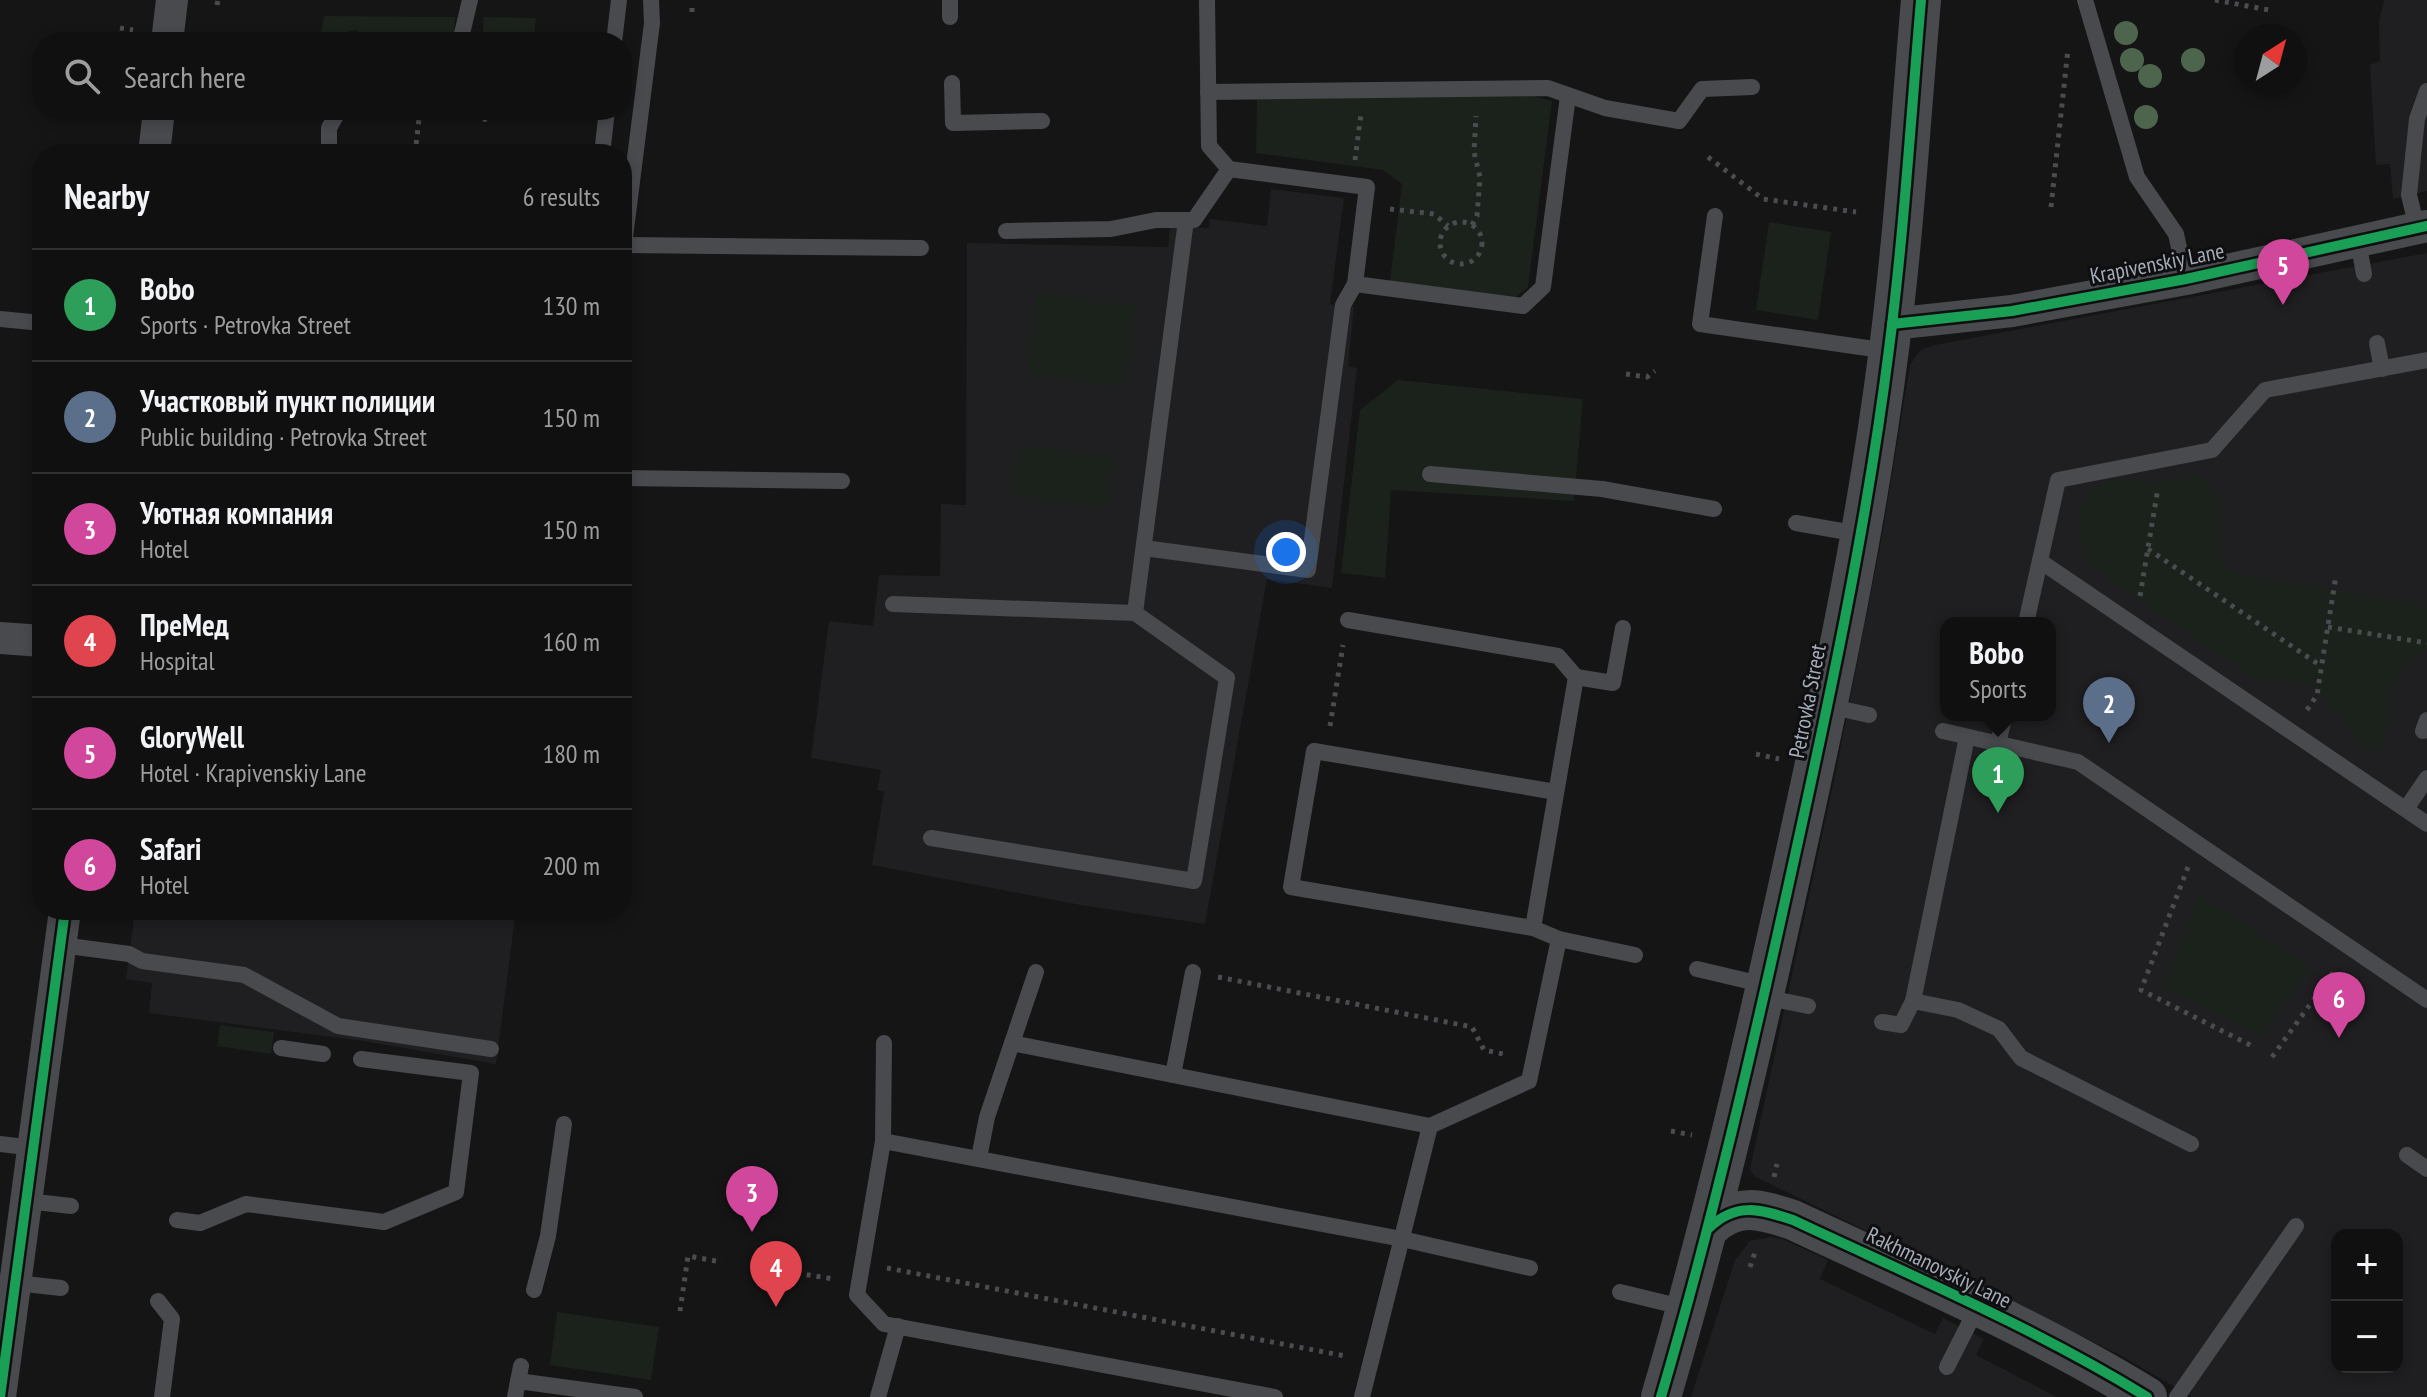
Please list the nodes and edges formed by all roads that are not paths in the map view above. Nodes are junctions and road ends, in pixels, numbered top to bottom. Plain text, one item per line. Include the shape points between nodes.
1 (172, 0) edge
2 (470, 0) edge
3 (619, 0) edge
4 (651, 0) edge
5 (950, 0) edge
6 (1207, 0) edge
7 (1921, 0) edge
8 (2085, 0) edge
9 (950, 17) dead end
10 (168, 32) edge
11 (464, 32) edge
12 (615, 32) edge
13 (952, 83) dead end
14 (1752, 87) dead end
15 (2427, 91) edge
16 (1208, 92) junction
17 (1568, 96) junction
18 (158, 120) edge
19 (333, 120) edge
20 (606, 120) edge
21 (1042, 121) dead end
22 (155, 144) edge
23 (329, 144) edge
24 (603, 144) edge
25 (1229, 169) junction
26 (632, 182) edge
27 (1715, 216) dead end
28 (1186, 220) junction
29 (2422, 227) edge
30 (1006, 231) dead end
31 (2358, 241) junction
32 (632, 245) edge
33 (921, 248) dead end
34 (2364, 274) dead end
35 (2186, 279) junction
36 (1355, 284) junction
37 (0, 319) edge
38 (32, 322) edge
39 (1891, 337) junction
40 (2377, 343) dead end
41 (2427, 360) edge
42 (2382, 369) junction
43 (1430, 474) dead end
44 (632, 478) edge
45 (842, 481) dead end
46 (1714, 509) dead end
47 (1796, 523) dead end
48 (1861, 534) junction
49 (1144, 548) junction
50 (2040, 561) junction
51 (893, 604) dead end
52 (1135, 613) junction
53 (2027, 617) edge
54 (1348, 620) road end
55 (1623, 628) dead end
56 (0, 638) edge
57 (32, 640) edge
58 (1576, 677) junction
59 (1827, 706) junction
60 (1869, 715) dead end
61 (2004, 721) edge
62 (1943, 731) dead end
63 (1967, 737) junction
64 (1998, 743) junction
65 (2427, 778) edge
66 (1556, 792) junction
67 (2406, 809) junction
68 (2427, 824) edge
69 (931, 838) dead end
70 (64, 920) edge
71 (1533, 928) junction
72 (1559, 939) junction
73 (61, 945) junction
74 (1635, 955) dead end
75 (1697, 969) dead end
76 (1036, 972) dead end
77 (1193, 972) road end
78 (1765, 991) junction
79 (2427, 1000) edge
80 (1913, 1001) junction
81 (1808, 1006) dead end
82 (1882, 1022) dead end
83 (884, 1043) dead end
84 (1012, 1043) junction
85 (281, 1048) dead end
86 (491, 1049) dead end
87 (323, 1054) dead end
88 (361, 1059) dead end
89 (1173, 1075) junction
90 (564, 1124) dead end
91 (1430, 1126) junction
92 (883, 1141) junction
93 (0, 1144) edge
94 (2191, 1144) dead end
95 (34, 1148) junction
96 (2407, 1155) dead end
97 (979, 1158) junction
98 (2427, 1169) edge
99 (27, 1201) junction
100 (71, 1206) dead end
101 (177, 1220) dead end
102 (2296, 1226) dead end
103 (1709, 1228) junction
104 (1402, 1239) junction
105 (1530, 1268) dead end
106 (16, 1283) junction
107 (61, 1288) dead end
108 (534, 1290) dead end
109 (1620, 1292) dead end
110 (158, 1301) dead end
111 (1978, 1306) junction
112 (1687, 1308) junction
113 (898, 1326) junction
114 (1947, 1367) dead end
115 (518, 1381) edge
116 (1246, 1394) edge
117 (0, 1397) edge
118 (162, 1397) edge
119 (635, 1397) edge
120 (878, 1397) edge
121 (1275, 1397) edge
122 (1362, 1397) edge
123 (1661, 1397) edge
124 (2147, 1397) edge
125 (2177, 1397) edge

1 - 10 street
2 - 11 lane
3 - 12 lane
4 - 26 lane
5 - 9 lane
6 - 16 lane
7 - 39 street, Petrovka Street
8 - 35 lane via 2137,177 2176,234
13 - 21 lane via 953,123
14 - 17 lane via 1702,89 1679,121
15 - 29 lane via 2417,119 2409,195
16 - 17 lane via 1548,88
16 - 25 lane via 1209,146
17 - 36 lane via 1543,287 1523,306
18 - 22 street
19 - 23 lane
20 - 24 lane
25 - 28 lane via 1194,220
25 - 36 lane via 1367,187
27 - 39 lane via 1700,324
28 - 30 lane via 1111,229
28 - 49 lane
29 - 31 street, Krapivenskiy Lane
31 - 34 lane
31 - 35 street, Krapivenskiy Lane
32 - 33 lane
35 - 39 street, Krapivenskiy Lane
36 - 49 lane via 1343,305 1308,570
37 - 38 lane
39 - 48 street, Petrovka Street
40 - 42 lane
41 - 42 lane
42 - 50 lane via 2265,390 2212,450 2058,480
43 - 46 lane via 1602,489
44 - 45 lane
47 - 48 lane
48 - 59 street, Petrovka Street
49 - 52 lane
50 - 53 lane
50 - 67 lane
51 - 52 lane
52 - 69 lane via 1227,678 1194,881
54 - 58 lane via 1558,656
55 - 58 lane via 1613,683
56 - 57 street
58 - 66 lane
59 - 60 lane
59 - 78 street, Petrovka Street
61 - 64 lane
62 - 63 lane
63 - 64 lane
63 - 80 lane
64 - 79 lane via 2078,762
65 - 67 lane
66 - 71 lane
66 - 71 lane via 1314,751 1291,887
67 - 68 lane
70 - 73 street
71 - 72 lane
72 - 74 lane
72 - 91 lane via 1529,1081
73 - 86 lane via 244,975 338,1026
73 - 95 street
75 - 78 lane
76 - 84 lane
77 - 89 lane
78 - 81 lane
78 - 103 street, Petrovka Street
80 - 82 lane via 1901,1025
80 - 94 lane via 1958,1010 1999,1029 2021,1058
83 - 92 lane
84 - 89 lane
84 - 97 lane
85 - 87 lane
88 - 101 lane via 471,1073 456,1192 384,1222 246,1204 200,1223
89 - 91 lane
90 - 108 lane via 548,1236
91 - 104 lane
92 - 97 lane
92 - 113 lane via 857,1295 884,1324
93 - 95 lane
95 - 99 street
96 - 98 lane
97 - 104 lane
99 - 100 lane
99 - 106 street
102 - 125 lane
103 - 111 street, Rakhmanovskiy Lane via 1735,1211 1767,1211
103 - 112 street, Petrovka Street
104 - 105 lane
104 - 122 lane
106 - 107 lane
106 - 117 street
109 - 112 lane
110 - 118 lane via 172,1319
111 - 114 lane
111 - 124 street, Rakhmanovskiy Lane
112 - 123 street, Petrovka Street
113 - 116 lane
113 - 120 lane
115 - 119 lane
116 - 121 lane

